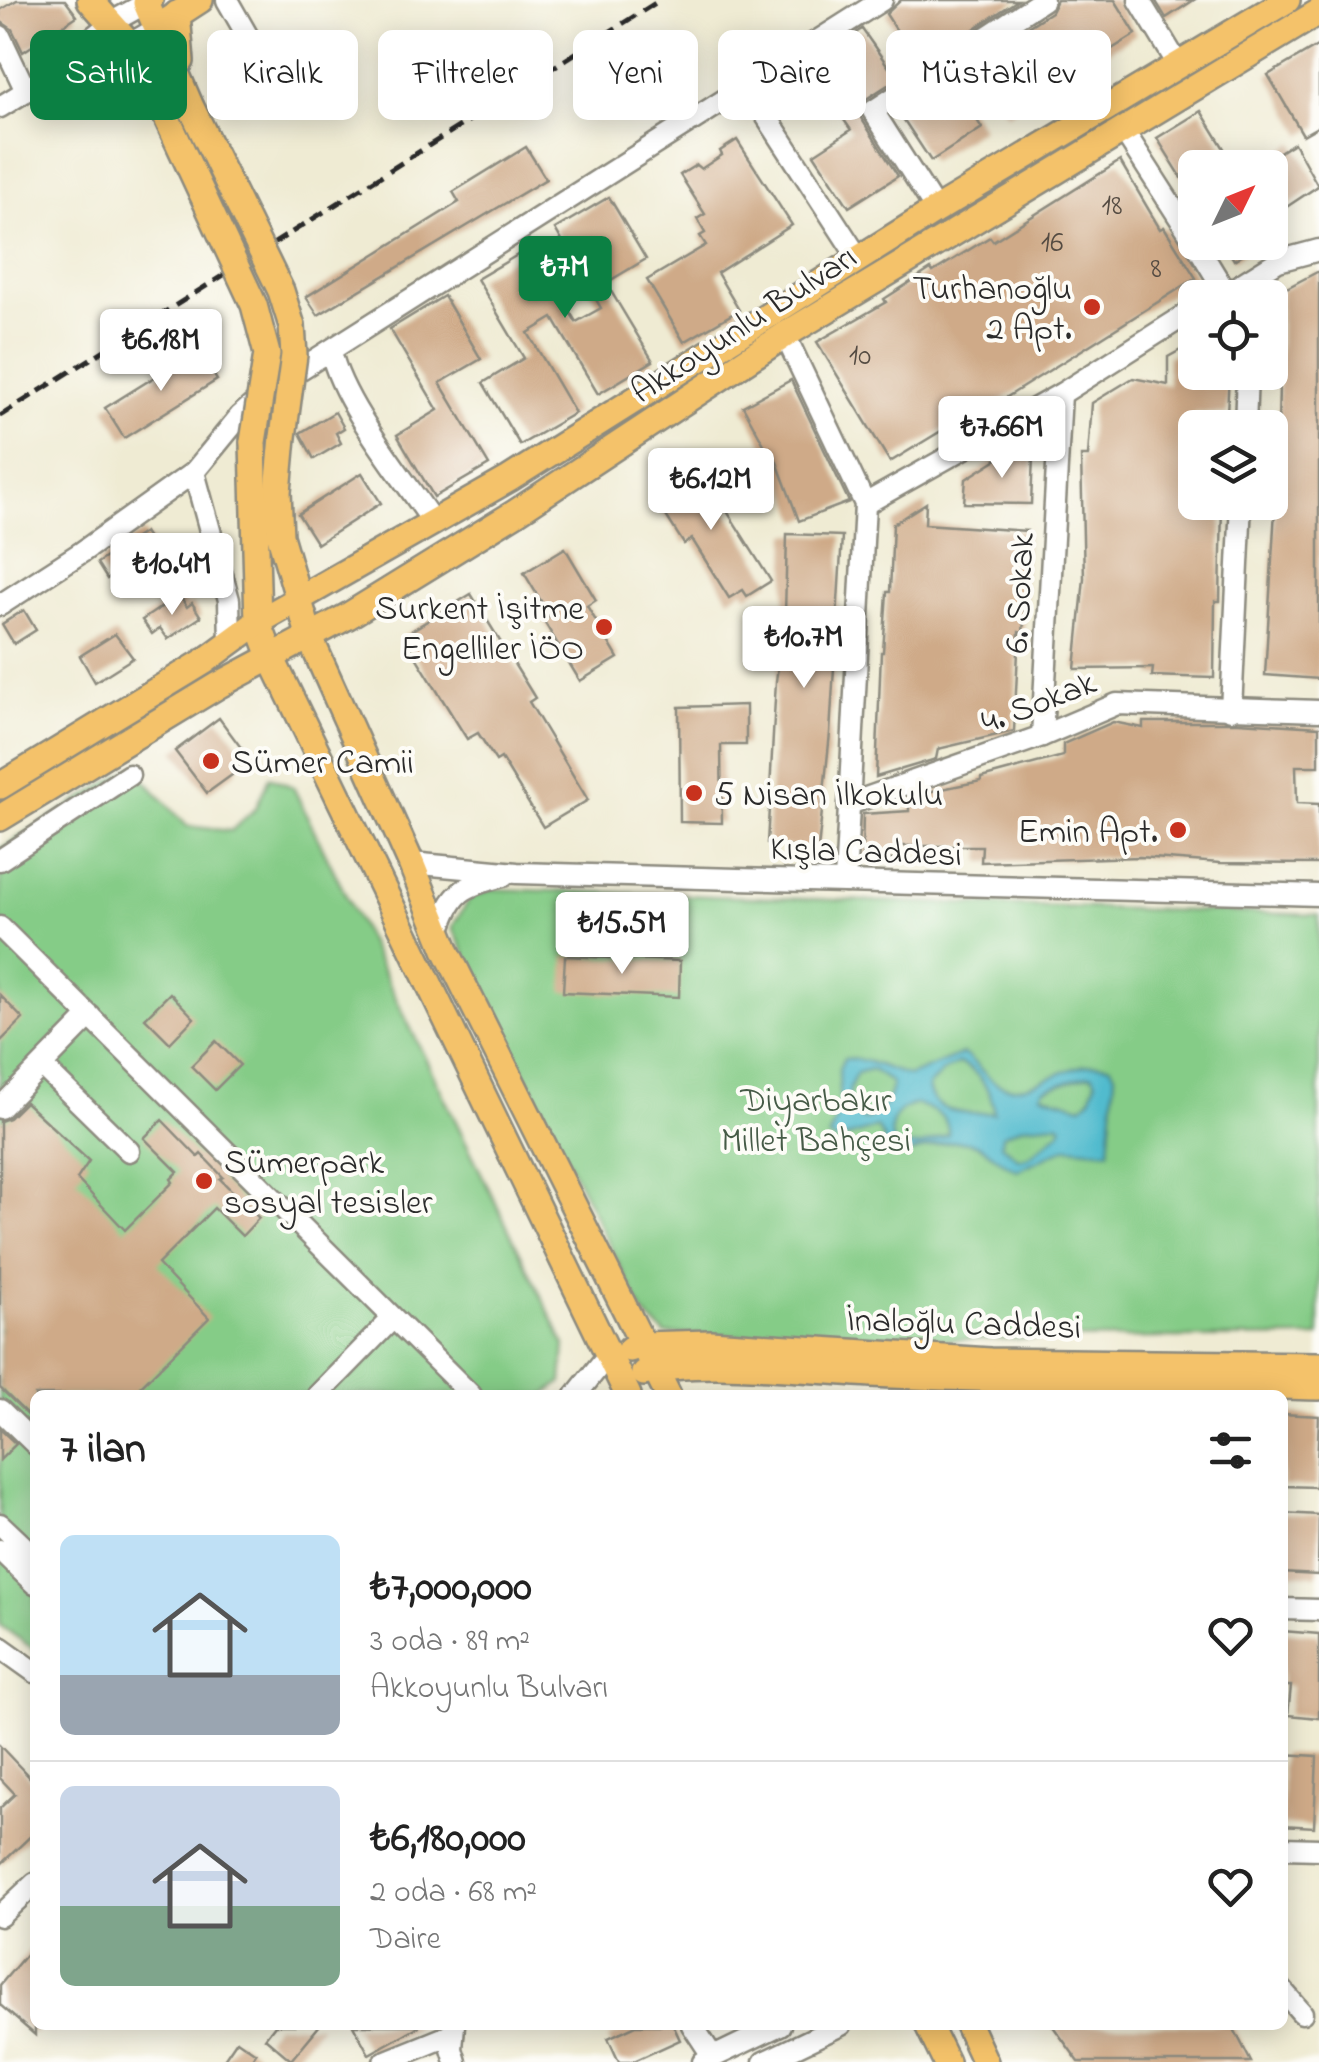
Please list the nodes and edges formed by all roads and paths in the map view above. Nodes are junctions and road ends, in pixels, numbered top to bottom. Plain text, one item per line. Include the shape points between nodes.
1 (90, 0) edge
2 (200, 0) edge
3 (227, 0) edge
4 (882, 0) edge
5 (1043, 0) edge
6 (1138, 0) edge
7 (1287, 0) edge
8 (147, 1) edge
9 (1257, 7) edge
10 (1319, 12) edge
11 (168, 21) junction
12 (112, 22) junction
13 (118, 30) edge
14 (154, 30) edge
15 (245, 30) edge
16 (834, 30) edge
17 (0, 36) edge
18 (1179, 66) junction
19 (30, 90) edge
20 (26, 91) junction
21 (718, 103) edge
22 (0, 107) edge
23 (168, 120) edge
24 (769, 120) edge
25 (1123, 130) junction
26 (936, 210) junction
27 (1178, 216) edge
28 (1319, 250) edge
29 (859, 259) junction
30 (1249, 280) edge
31 (1178, 320) edge
32 (785, 335) junction
33 (331, 351) junction
34 (1062, 394) junction
35 (194, 472) junction
36 (865, 504) junction
37 (1240, 520) edge
38 (432, 522) junction
39 (297, 601) junction
40 (0, 604) edge
41 (258, 622) junction
42 (310, 638) junction
43 (230, 643) junction
44 (272, 659) junction
45 (1231, 710) junction
46 (1319, 711) edge
47 (1042, 736) junction
48 (129, 776) dead end
49 (0, 786) edge
50 (848, 804) junction
51 (0, 818) edge
52 (0, 860) edge
53 (411, 863) junction
54 (517, 873) junction
55 (844, 882) junction
56 (1319, 895) edge
57 (0, 927) edge
58 (439, 932) junction
59 (90, 1016) junction
60 (44, 1068) junction
61 (0, 1108) edge
62 (129, 1150) dead end
63 (392, 1318) junction
64 (642, 1345) junction
65 (608, 1355) junction
66 (1319, 1365) edge
67 (656, 1368) junction
68 (1002, 1387) edge
69 (1319, 1387) edge
70 (624, 1388) edge
71 (323, 1390) edge
72 (465, 1390) edge
73 (582, 1390) edge
74 (666, 1390) edge
75 (0, 1410) edge
76 (30, 1439) edge
77 (0, 1524) edge
78 (0, 1550) edge
79 (30, 1552) edge
80 (30, 1579) edge
81 (1288, 1609) edge
82 (1319, 1610) edge
83 (0, 1647) edge
84 (30, 1668) edge
85 (1288, 1848) edge
86 (1319, 1849) edge
87 (30, 1888) edge
88 (0, 1916) edge
89 (1288, 1997) edge
90 (1302, 2013) dead end
91 (453, 2030) edge
92 (694, 2030) edge
93 (769, 2030) edge
94 (831, 2030) edge
95 (930, 2030) edge
96 (970, 2030) edge
97 (708, 2059) edge
98 (384, 2062) edge
99 (456, 2062) edge
100 (764, 2062) edge
101 (946, 2062) edge
102 (986, 2062) edge

1 - 12 main road
2 - 11 main road
3 - 15 street
4 - 16 street
5 - 26 street via 872,111
6 - 18 street
7 - 9 main road, Akkoyunlu Bulvarı
8 - 11 main road
8 - 12 street
9 - 18 main road, Akkoyunlu Bulvarı
10 - 25 main road, Akkoyunlu Bulvarı
11 - 14 street
11 - 39 main road, bridge via 190,106 292,326 278,492 280,536
12 - 13 main road
12 - 20 street
17 - 20 street
18 - 26 main road, Akkoyunlu Bulvarı
19 - 20 street
20 - 22 street
21 - 33 street
23 - 41 main road, bridge via 254,305 267,354 253,442
24 - 29 street
25 - 27 street
25 - 32 main road, Akkoyunlu Bulvarı
26 - 29 main road, Akkoyunlu Bulvarı
28 - 30 street via 1278,261
29 - 38 main road, Akkoyunlu Bulvarı
31 - 34 street
32 - 36 street
32 - 42 main road, Akkoyunlu Bulvarı via 516,513
33 - 35 street via 240,416
33 - 38 street via 362,416
34 - 36 street
34 - 47 street, 6. Sokak
35 - 40 street
35 - 43 street via 229,600
36 - 50 street
37 - 45 street
38 - 39 main road, Akkoyunlu Bulvarı
39 - 41 main road, Akkoyunlu Bulvarı
39 - 42 main road
41 - 43 main road, Akkoyunlu Bulvarı
41 - 44 main road
42 - 44 main road, Akkoyunlu Bulvarı
42 - 53 main road
43 - 49 main road, Akkoyunlu Bulvarı
44 - 51 main road, Akkoyunlu Bulvarı
44 - 65 main road
45 - 46 street, 4. Sokak
45 - 47 street, 4. Sokak via 1118,704
47 - 50 street, 4. Sokak
48 - 52 street
50 - 55 street
53 - 54 street, Kışla Caddesi
53 - 58 main road
54 - 55 street, Kışla Caddesi
54 - 58 street via 464,886 449,903
55 - 56 street, Kışla Caddesi
57 - 59 street
58 - 64 main road
59 - 60 street
59 - 63 street
60 - 61 street
60 - 62 street
63 - 71 street
63 - 72 street
64 - 65 main road, İnaloğlu Caddesi
64 - 66 main road, İnaloğlu Caddesi via 710,1343 990,1362
64 - 67 main road
65 - 70 main road
65 - 73 street
67 - 68 main road, İnaloğlu Caddesi via 718,1366
67 - 70 main road, İnaloğlu Caddesi
67 - 74 main road
68 - 69 main road, İnaloğlu Caddesi
75 - 76 street
77 - 79 street
78 - 80 street
81 - 82 street
83 - 84 street
85 - 86 street
87 - 88 street
89 - 90 street
91 - 98 street
91 - 99 street
92 - 97 street
93 - 97 street
94 - 100 street
95 - 101 main road
96 - 102 main road

